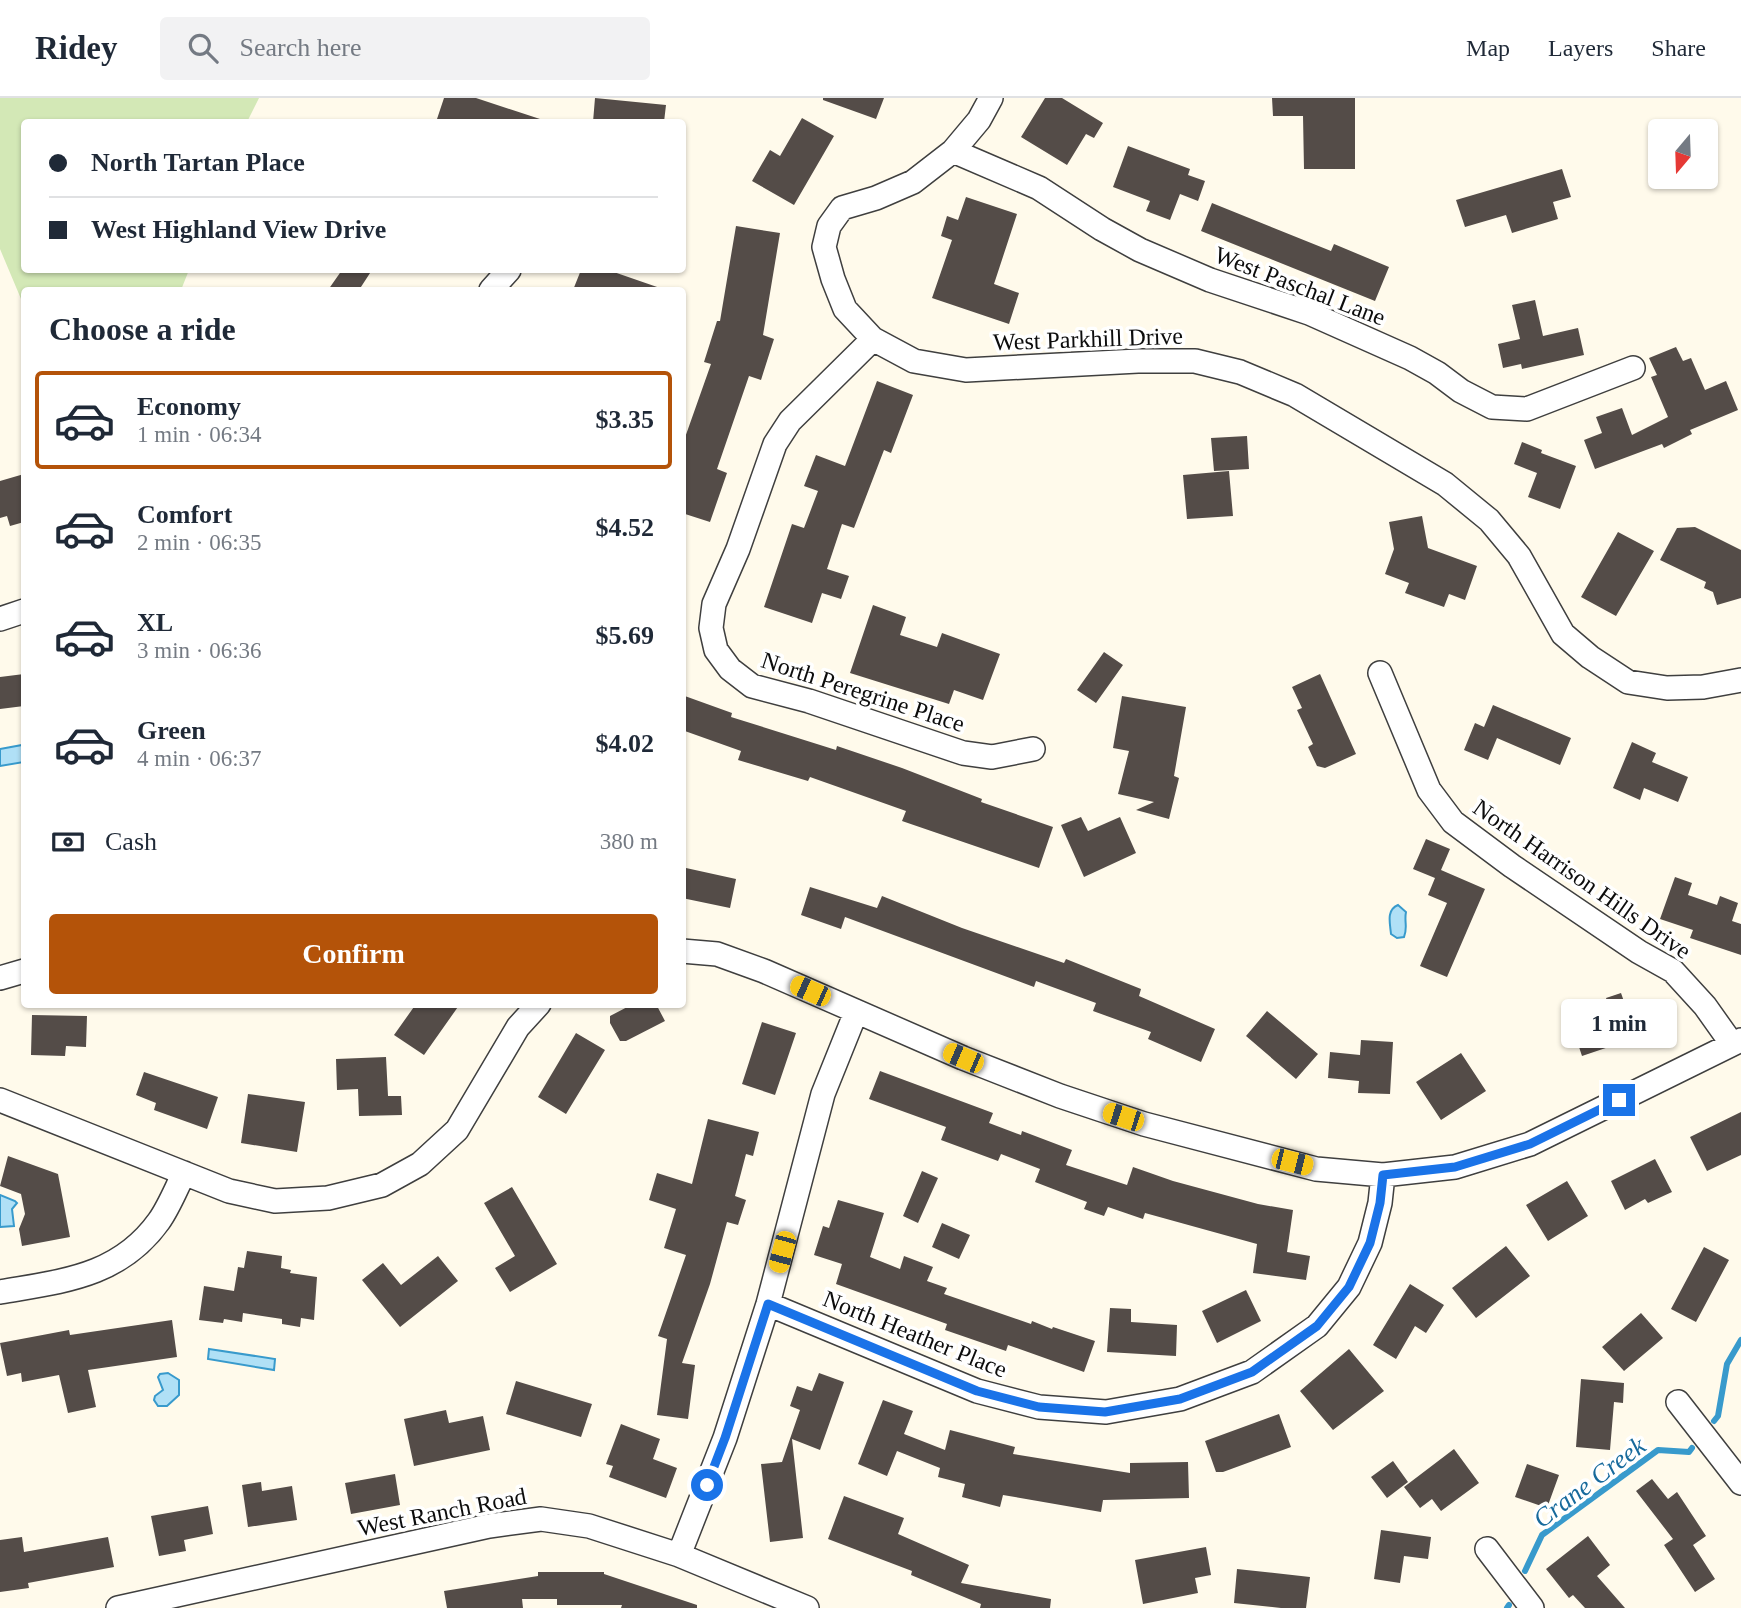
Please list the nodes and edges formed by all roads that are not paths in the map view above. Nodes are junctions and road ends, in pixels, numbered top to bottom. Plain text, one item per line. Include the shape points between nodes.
1 (991, 98) edge
2 (953, 151) junction
3 (506, 273) edge
4 (494, 287) edge
5 (873, 339) junction
6 (1633, 368) dead end
7 (21, 612) edge
8 (0, 620) edge
9 (1381, 673) dead end
10 (1741, 680) edge
11 (1033, 749) dead end
12 (686, 951) edge
13 (21, 972) edge
14 (0, 978) edge
15 (535, 1008) edge
16 (856, 1012) junction
17 (1736, 1042) edge
18 (0, 1100) edge
19 (184, 1173) junction
20 (1383, 1175) junction
21 (0, 1292) edge
22 (768, 1304) junction
23 (1678, 1402) dead end
24 (1741, 1483) edge
25 (1487, 1549) dead end
26 (679, 1555) junction
27 (118, 1608) edge
28 (807, 1608) edge
29 (1532, 1608) edge

1 - 2 street, West Parkhill Drive
2 - 5 street, West Parkhill Drive via 913,182 842,208 829,226 824,247 833,279 845,309
2 - 6 street, West Paschal Lane via 1039,188 1140,250 1210,280 1309,313 1410,358 1492,407 1527,409
3 - 4 street
5 - 10 street, West Parkhill Drive via 914,361 966,370 1195,361 1240,372 1295,395 1445,484 1489,520 1519,556 1563,634 1628,682 1667,688
5 - 11 street, North Peregrine Place via 790,421 775,444 714,604 711,628 716,650 730,669 752,685 962,753 992,757
7 - 8 street
9 - 17 street, North Harrison Hills Drive via 1429,790 1452,822 1673,971
12 - 16 street via 717,954
13 - 14 street
15 - 19 street via 457,1130 420,1164 382,1185 328,1198 275,1201 229,1191
16 - 20 street via 1060,1096 1144,1124 1316,1169
16 - 22 street via 823,1094
17 - 20 street via 1530,1144 1455,1167
18 - 19 street
19 - 21 street via 161,1220 141,1244 106,1268
20 - 22 street, North Heather Place via 1370,1243 1349,1287 1317,1326 1252,1372 1180,1399 1105,1412 1039,1407 977,1391
22 - 26 street via 725,1438
23 - 24 street
25 - 29 street
26 - 27 street, West Ranch Road via 589,1526 541,1520 489,1526
26 - 28 street, West Ranch Road

